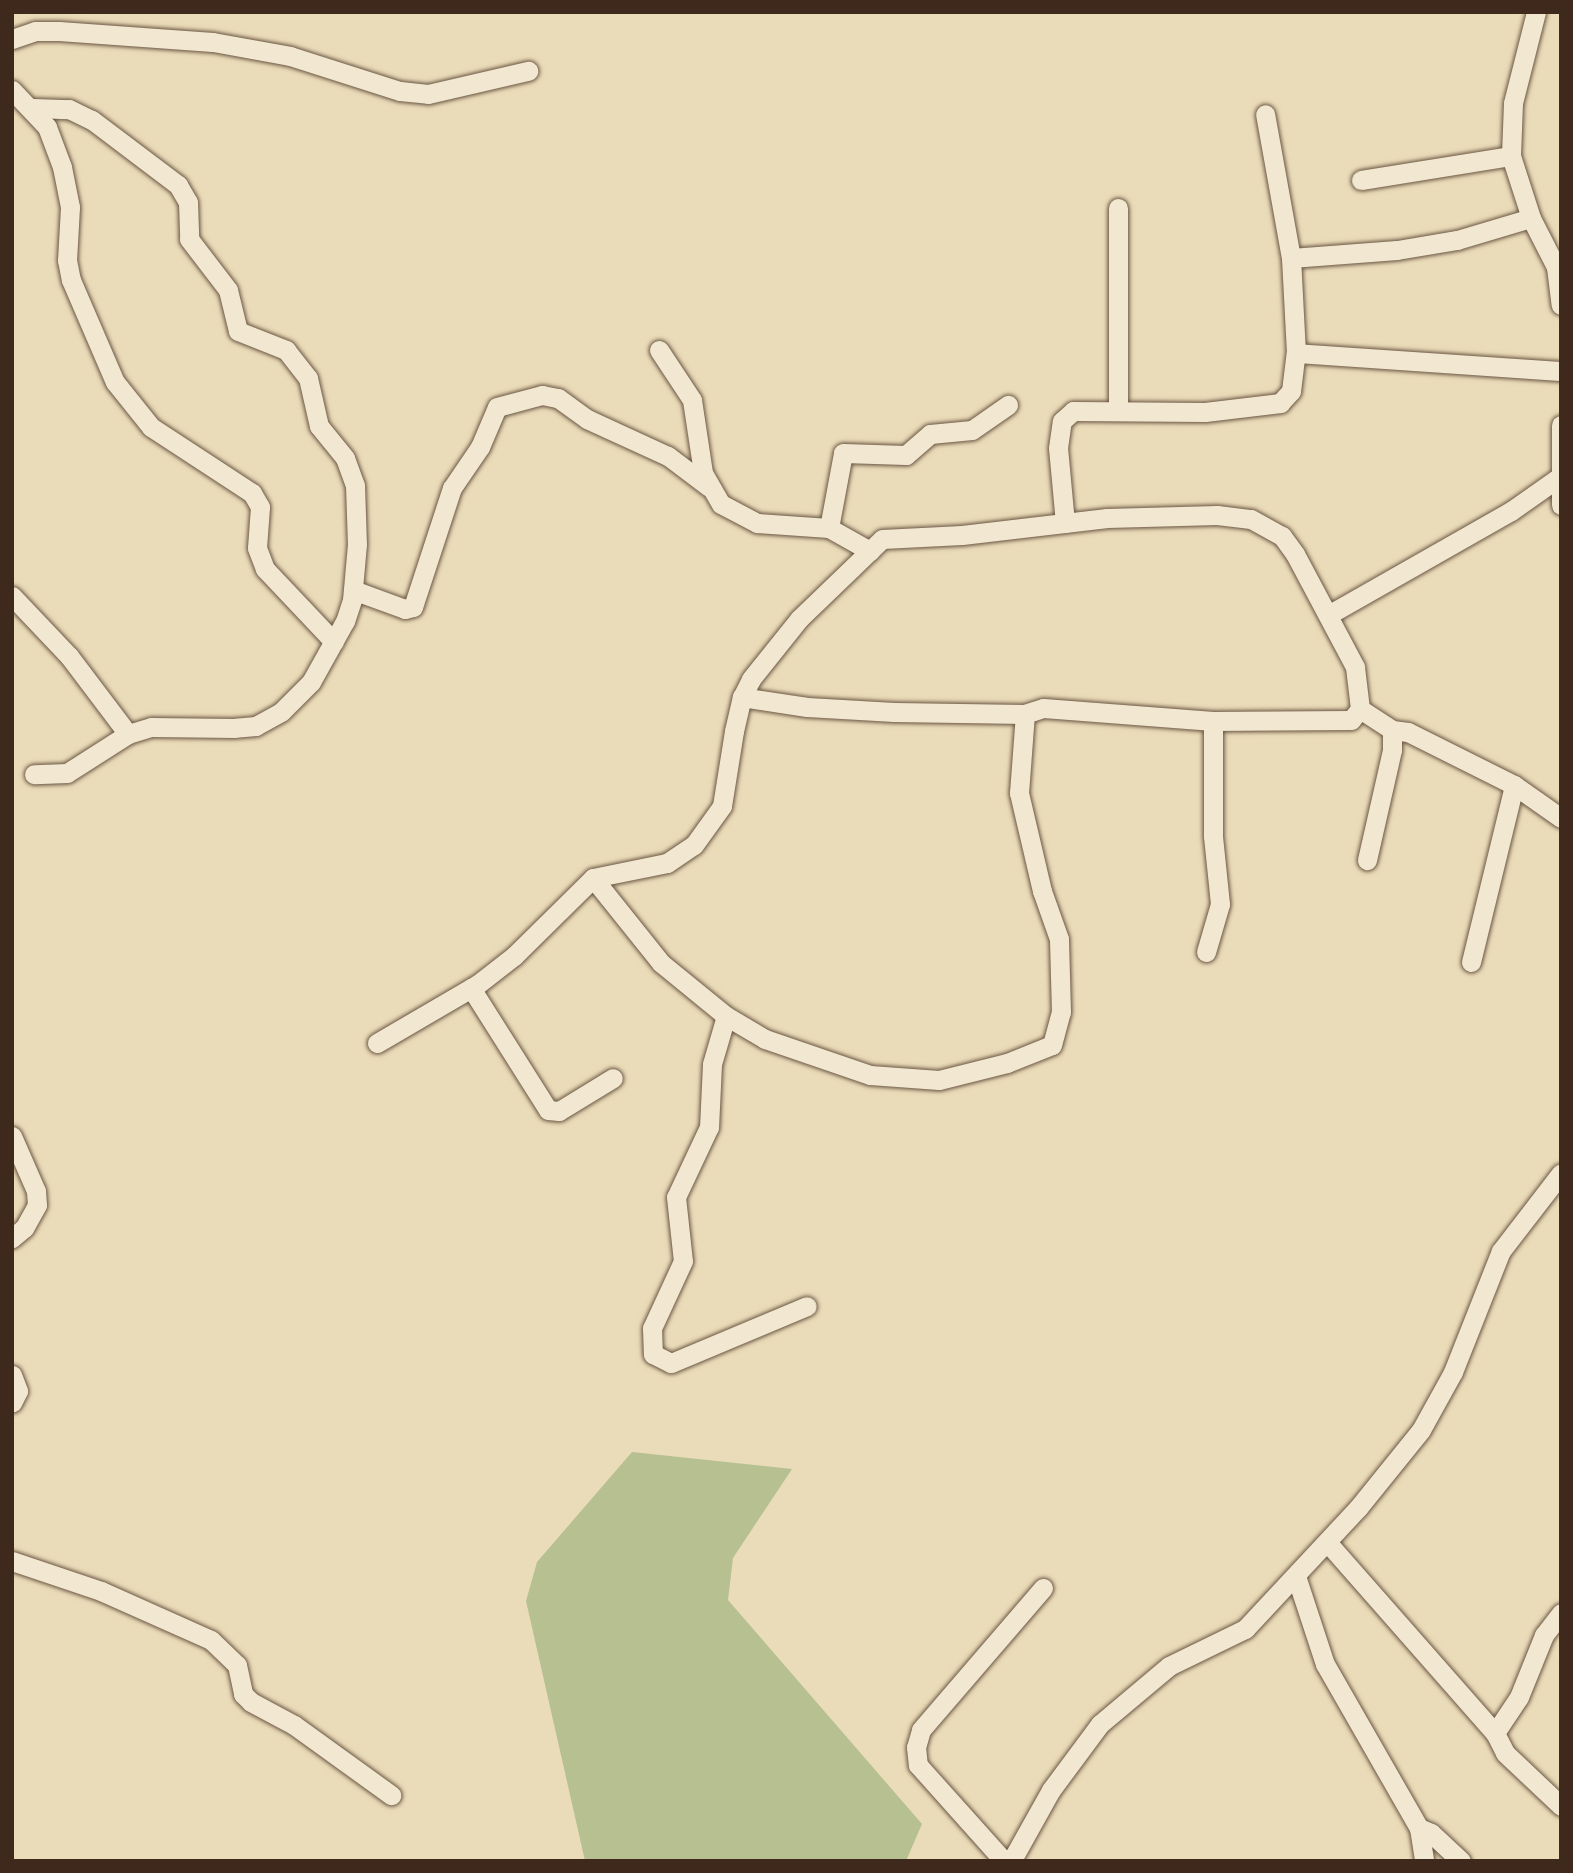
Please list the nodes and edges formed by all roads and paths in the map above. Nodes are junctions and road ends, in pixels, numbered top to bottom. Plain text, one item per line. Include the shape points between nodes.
1 (1536, 12) edge
2 (12, 39) edge
3 (528, 71) dead end
4 (21, 101) edge
5 (1265, 114) dead end
6 (1511, 156) junction
7 (1361, 180) dead end
8 (1118, 208) dead end
9 (1531, 218) junction
10 (1554, 242) edge
11 (1291, 258) junction
12 (1561, 305) edge
13 (659, 350) dead end
14 (1296, 353) junction
15 (1561, 371) edge
16 (1008, 405) dead end
17 (1118, 411) junction
18 (1561, 425) edge
19 (1558, 478) junction
20 (709, 487) junction
21 (1561, 505) edge
22 (1065, 523) junction
23 (828, 528) junction
24 (870, 551) junction
25 (353, 590) junction
26 (12, 596) edge
27 (1328, 615) junction
28 (334, 642) junction
29 (742, 697) junction
30 (1360, 709) junction
31 (1025, 714) junction
32 (1213, 721) junction
33 (1392, 730) junction
34 (128, 734) junction
35 (34, 774) dead end
36 (1514, 785) junction
37 (1561, 818) edge
38 (1367, 860) dead end
39 (593, 878) junction
40 (1206, 952) dead end
41 (1471, 962) dead end
42 (471, 988) junction
43 (726, 1016) junction
44 (377, 1043) dead end
45 (613, 1078) dead end
46 (12, 1136) edge
47 (1561, 1173) edge
48 (12, 1238) edge
49 (807, 1306) dead end
50 (12, 1375) edge
51 (12, 1403) edge
52 (1327, 1542) junction
53 (12, 1561) edge
54 (1296, 1576) junction
55 (1043, 1588) dead end
56 (1561, 1613) edge
57 (1495, 1733) junction
58 (391, 1795) dead end
59 (1561, 1806) edge
60 (1419, 1828) junction
61 (1424, 1861) edge
62 (1461, 1861) edge

1 - 6 street via 1513,103
2 - 3 street via 35,31 59,31 213,42 290,56 400,91 428,94
4 - 25 street via 69,109 173,180 188,202 190,239 228,290 238,331 286,350 301,364 311,385 319,426 345,458 355,485
4 - 28 street via 47,127 62,167 70,207 67,260 71,279 115,382 151,427 252,493 260,507 257,548 265,569
5 - 11 street
6 - 7 street
6 - 9 street
8 - 17 street
9 - 10 street
9 - 11 street via 1457,240 1397,250
10 - 12 street
11 - 14 street
13 - 20 street via 692,400
14 - 15 street
14 - 17 street via 1296,377 1280,403 1205,412
16 - 23 street via 972,430 930,434 906,455 843,453
17 - 22 street via 1073,411 1062,421 1058,448
18 - 19 street
19 - 21 street
19 - 27 street via 1511,511
20 - 23 street via 720,504 757,523
20 - 25 street via 668,456 587,419 558,398 542,395 497,407 480,447 452,488 413,607 405,609
22 - 24 street via 882,539
22 - 27 street via 1217,515 1251,519 1282,536
23 - 24 street
24 - 29 street via 799,618
25 - 28 street
26 - 34 street via 69,656
27 - 30 street via 1355,667
28 - 34 street via 299,697 256,726 150,727
29 - 31 street via 820,708
29 - 39 street via 722,806 694,845 667,863
30 - 32 street via 1351,720
30 - 33 street
31 - 32 street via 1044,708
31 - 43 street via 1019,793 1042,891 1059,939 1061,1012 1052,1045 1007,1063 939,1080 870,1075 765,1040
32 - 40 street via 1213,836 1220,904
33 - 36 street via 1408,732
33 - 38 street via 1392,750
34 - 35 street via 67,773
36 - 37 street
36 - 41 street
39 - 42 street via 514,956
39 - 43 street via 661,963
42 - 44 street
42 - 45 street via 548,1110 559,1111
43 - 49 street via 712,1064 709,1126 676,1196 683,1261 652,1328 653,1354 671,1363
46 - 48 street via 36,1191 37,1205 24,1228
47 - 52 street via 1501,1251 1453,1372 1421,1430
50 - 51 street via 18,1391
52 - 54 street
52 - 57 street
53 - 58 street via 111,1595 211,1640 237,1665 243,1693 251,1702 294,1725
54 - 55 street via 1245,1629 1169,1666 1100,1724 1051,1790 1013,1858 1003,1860 918,1765 916,1747 921,1730
54 - 60 street via 1325,1664
56 - 57 street via 1544,1635 1519,1697
57 - 59 street via 1522,1772
60 - 61 street
60 - 62 street via 1432,1833

